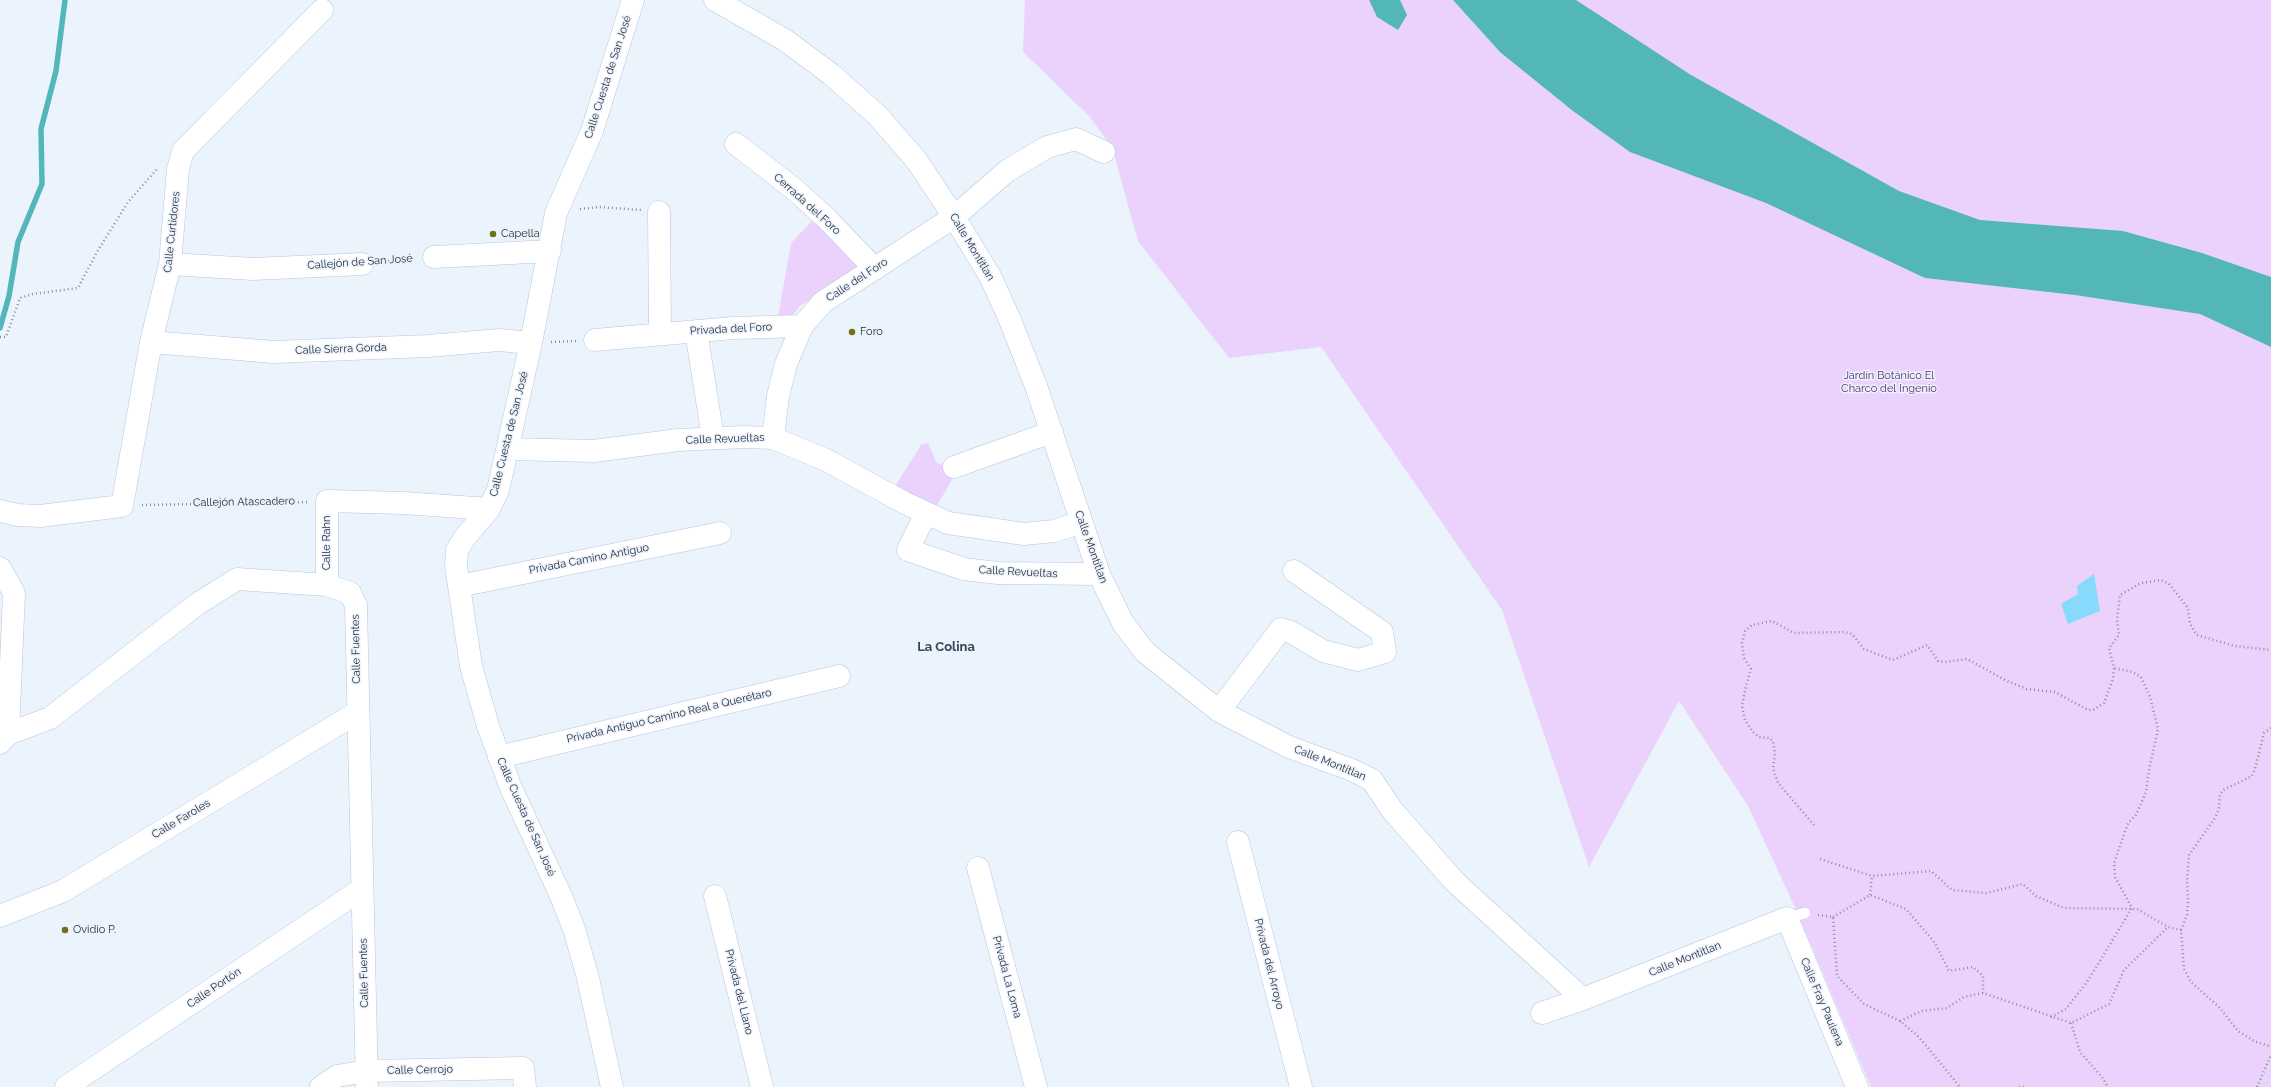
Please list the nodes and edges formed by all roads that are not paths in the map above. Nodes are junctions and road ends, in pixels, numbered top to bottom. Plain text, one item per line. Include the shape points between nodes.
1 (633, 0) edge
2 (715, 0) edge
3 (322, 10) dead end
4 (736, 144) dead end
5 (1104, 152) dead end
6 (659, 212) road end
7 (954, 217) junction
8 (550, 252) junction
9 (434, 257) road end
10 (170, 264) junction
11 (362, 264) road end
12 (875, 269) junction
13 (802, 326) junction
14 (696, 331) junction
15 (660, 333) junction
16 (595, 340) road end
17 (151, 342) junction
18 (531, 343) junction
19 (1052, 432) junction
20 (713, 438) junction
21 (773, 438) junction
22 (508, 449) junction
23 (954, 467) dead end
24 (489, 509) junction
25 (0, 511) edge
26 (926, 513) junction
27 (1081, 522) junction
28 (720, 533) dead end
29 (0, 568) edge
30 (1294, 571) dead end
31 (1099, 574) junction
32 (328, 585) junction
33 (459, 586) junction
34 (839, 676) dead end
35 (1219, 711) junction
36 (358, 712) junction
37 (4, 738) edge
38 (499, 757) junction
39 (1238, 842) dead end
40 (978, 868) dead end
41 (362, 889) junction
42 (715, 896) dead end
43 (1796, 915) joint
44 (0, 916) edge
45 (1583, 999) junction
46 (1542, 1014) dead end
47 (524, 1077) edge
48 (367, 1079) edge
49 (66, 1087) edge
50 (321, 1087) edge
51 (612, 1087) edge
52 (762, 1087) edge
53 (1036, 1087) edge
54 (1301, 1087) edge
55 (1857, 1087) edge

1 - 8 street, Calle Cuesta de San José via 592,131 556,213
2 - 7 street, Calle Montitlan via 785,40 832,75 878,116 917,161
3 - 10 street, Calle Curtidores via 183,151 178,169
4 - 12 street, Cerrada del Foro via 794,189
5 - 7 street, Calle del Foro via 1076,139 1048,147 1006,171
6 - 15 street
7 - 12 street, Calle del Foro
7 - 19 street, Calle Montitlan via 990,276 1010,320
8 - 9 street
8 - 18 street, Calle Cuesta de San José
10 - 11 street, Callejón de San José via 252,269
10 - 17 street, Calle Curtidores
12 - 13 street, Calle del Foro via 823,302
13 - 14 street, Privada del Foro
13 - 21 street, Calle del Foro via 786,364 778,396
14 - 15 street, Privada del Foro
14 - 20 street
15 - 16 street, Privada del Foro
17 - 18 street, Calle Sierra Gorda via 274,352 428,346 499,340
17 - 25 street, Calle Curtidores via 122,506 40,516
18 - 22 street, Calle Cuesta de San José
19 - 23 street
19 - 27 street, Calle Montitlan
20 - 21 street, Calle Revueltas
20 - 22 street, Calle Revueltas via 594,451
21 - 26 street, Calle Revueltas via 826,460
22 - 24 street, Calle Cuesta de San José via 498,490
24 - 32 street, Calle Rahn via 327,501
24 - 33 street, Calle Cuesta de San José via 457,550
26 - 27 street, Calle Revueltas via 948,523 1024,534 1055,531
26 - 31 street, Calle Revueltas via 908,550 971,570 998,573
27 - 31 street, Calle Montitlan
28 - 33 street, Privada Camino Antiguo
29 - 37 street via 14,593
30 - 35 street via 1382,632 1385,652 1358,660 1323,651 1291,632 1281,630
31 - 35 street, Calle Montitlan via 1123,623 1145,652
32 - 36 street, Calle Fuentes via 350,592 356,605
32 - 37 street, Calle Fuentes via 238,579 196,605 50,718
33 - 38 street, Calle Cuesta de San José via 471,666
34 - 38 street, Privada Antiguo Camino Real a Querétaro
35 - 45 street, Calle Montitlan via 1289,747 1372,780 1392,810 1454,881
36 - 41 street, Calle Fuentes
36 - 44 street, Calle Faroles via 62,891
38 - 51 street, Calle Cuesta de San José via 574,929 587,974
39 - 54 street, Privada del Arroyo
40 - 53 street, Privada La Loma
41 - 48 street, Calle Fuentes
41 - 49 street, Calle Portón
42 - 52 street, Privada del Llano
43 - 45 street, Calle Montitlan
43 - 55 street, Calle Fray Paulena
45 - 46 street, Calle Montitlan
47 - 48 street, Calle Cerrojo
48 - 50 street, Calle Cerrojo via 337,1076

